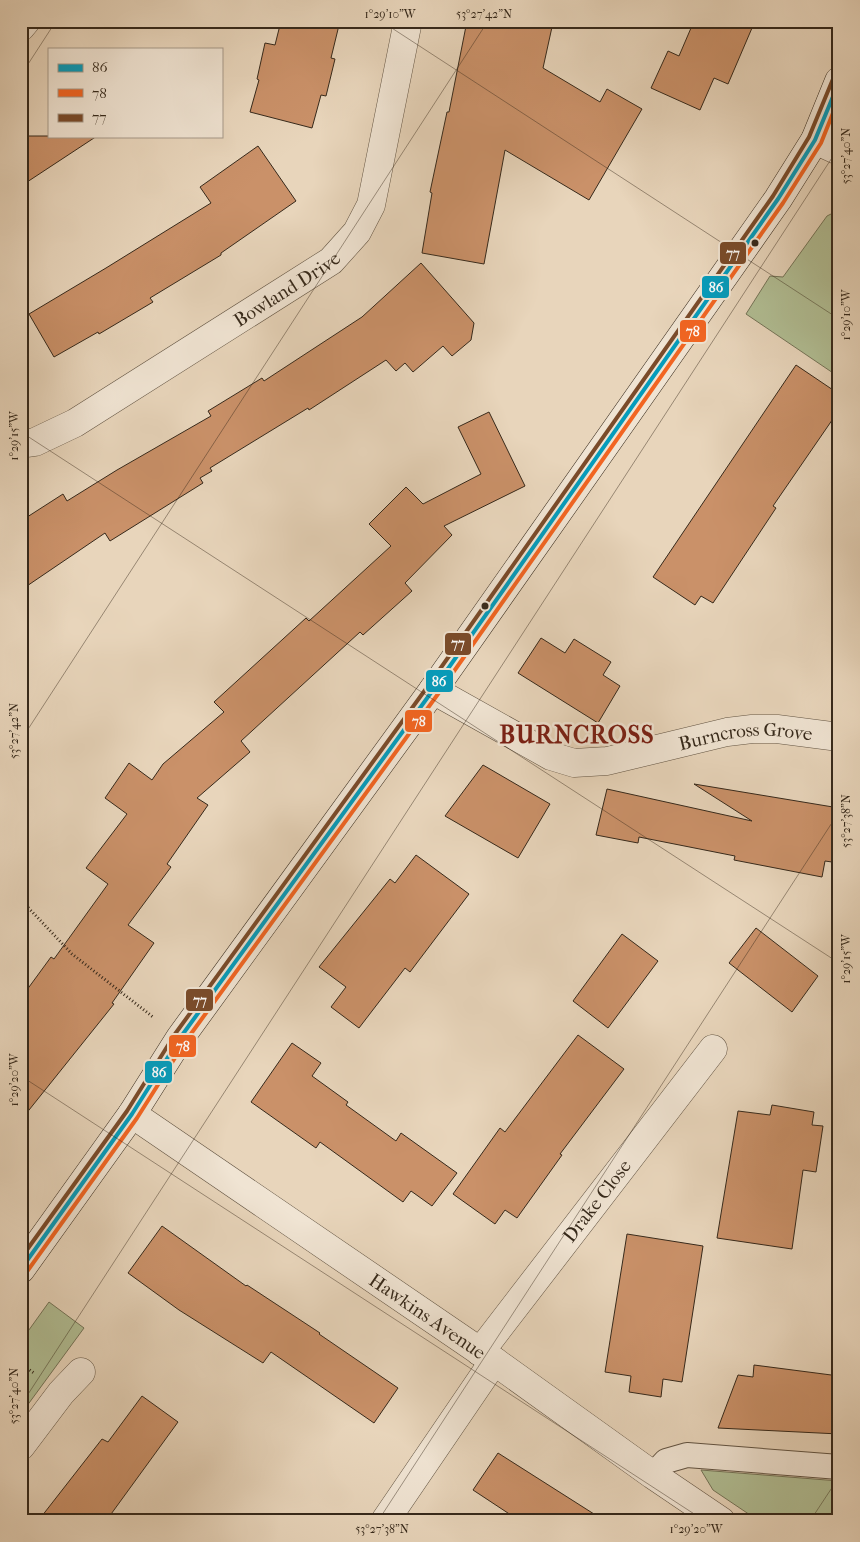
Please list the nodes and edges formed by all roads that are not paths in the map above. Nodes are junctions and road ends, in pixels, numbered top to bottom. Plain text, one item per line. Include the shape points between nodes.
1 (26, 21) edge
2 (408, 21) edge
3 (21, 27) edge
4 (839, 81) edge
5 (815, 140) junction
6 (839, 151) edge
7 (21, 444) edge
8 (433, 690) junction
9 (839, 737) edge
10 (713, 1048) dead end
11 (132, 1114) junction
12 (21, 1269) edge
13 (487, 1356) junction
14 (81, 1372) dead end
15 (21, 1446) edge
16 (839, 1467) edge
17 (653, 1474) junction
18 (386, 1521) edge
19 (721, 1521) edge

1 - 3 street
2 - 7 street, Bowland Drive via 371,205 357,232 331,261 75,422 44,438
4 - 5 street
5 - 6 street
5 - 8 street via 778,200
8 - 9 street, Burncross Grove via 551,756 574,763 607,761 726,732 752,729
8 - 11 street via 180,1038
10 - 13 street, Drake Close
11 - 12 street
11 - 13 street, Hawkins Avenue
13 - 17 street, Hawkins Avenue
13 - 18 street, Drake Close
14 - 15 street
16 - 17 lane via 687,1455 666,1461
17 - 19 street, Hawkins Avenue

